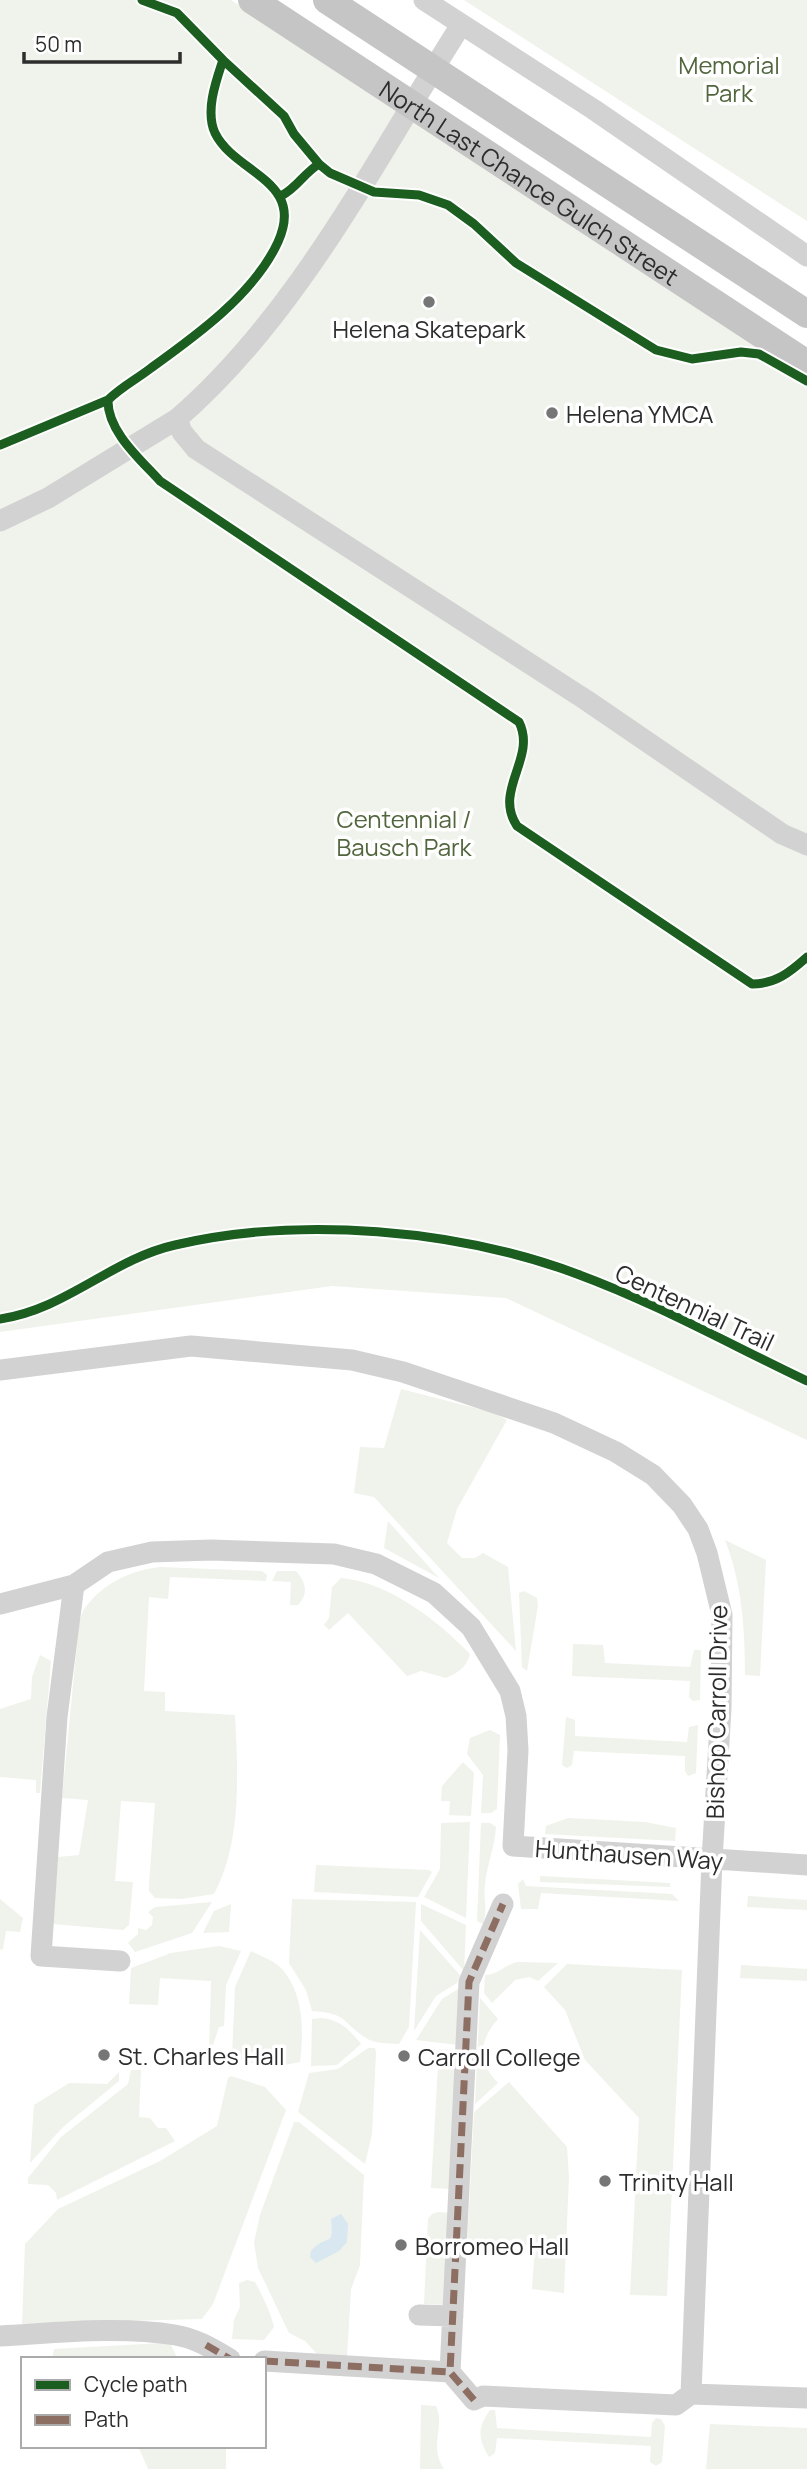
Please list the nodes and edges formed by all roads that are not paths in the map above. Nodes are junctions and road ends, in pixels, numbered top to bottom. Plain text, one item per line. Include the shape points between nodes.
1 (252, 0) edge
2 (327, 0) edge
3 (424, 0) edge
4 (461, 25) junction
5 (433, 69) junction
6 (413, 106) junction
7 (807, 256) edge
8 (807, 314) edge
9 (807, 364) edge
10 (177, 419) junction
11 (0, 522) edge
12 (807, 845) edge
13 (0, 1370) edge
14 (74, 1586) junction
15 (0, 1604) edge
16 (712, 1860) junction
17 (807, 1866) edge
18 (503, 1904) dead end
19 (120, 1961) dead end
20 (419, 2315) dead end
21 (453, 2316) junction
22 (0, 2336) edge
23 (226, 2357) edge
24 (266, 2361) edge
25 (450, 2372) junction
26 (691, 2394) junction
27 (807, 2398) edge

1 - 6 main road, North Last Chance Gulch Street
2 - 5 main road, North Last Chance Gulch Street
3 - 4 street
4 - 5 street
4 - 7 street
5 - 6 street
5 - 8 main road, North Last Chance Gulch Street
6 - 9 main road, North Last Chance Gulch Street
6 - 10 street via 259,338 218,384
10 - 11 street
10 - 12 street via 196,449 596,707 782,834
13 - 16 street, Bishop Carroll Drive via 191,1346 352,1360 526,1411 616,1452 653,1475 698,1529 722,1615
14 - 15 street, Hunthausen Way
14 - 16 street, Hunthausen Way via 108,1562 152,1552 334,1554 376,1564 434,1593 471,1627 510,1691 518,1750 513,1846
14 - 19 street via 57,1717 41,1956
16 - 17 street, Hunthausen Way
16 - 26 street, Bishop Carroll Drive
18 - 21 street via 469,1982
20 - 21 street
21 - 25 street
22 - 23 street via 176,2335
24 - 25 street
25 - 26 street via 474,2400 483,2396 676,2405
26 - 27 street

